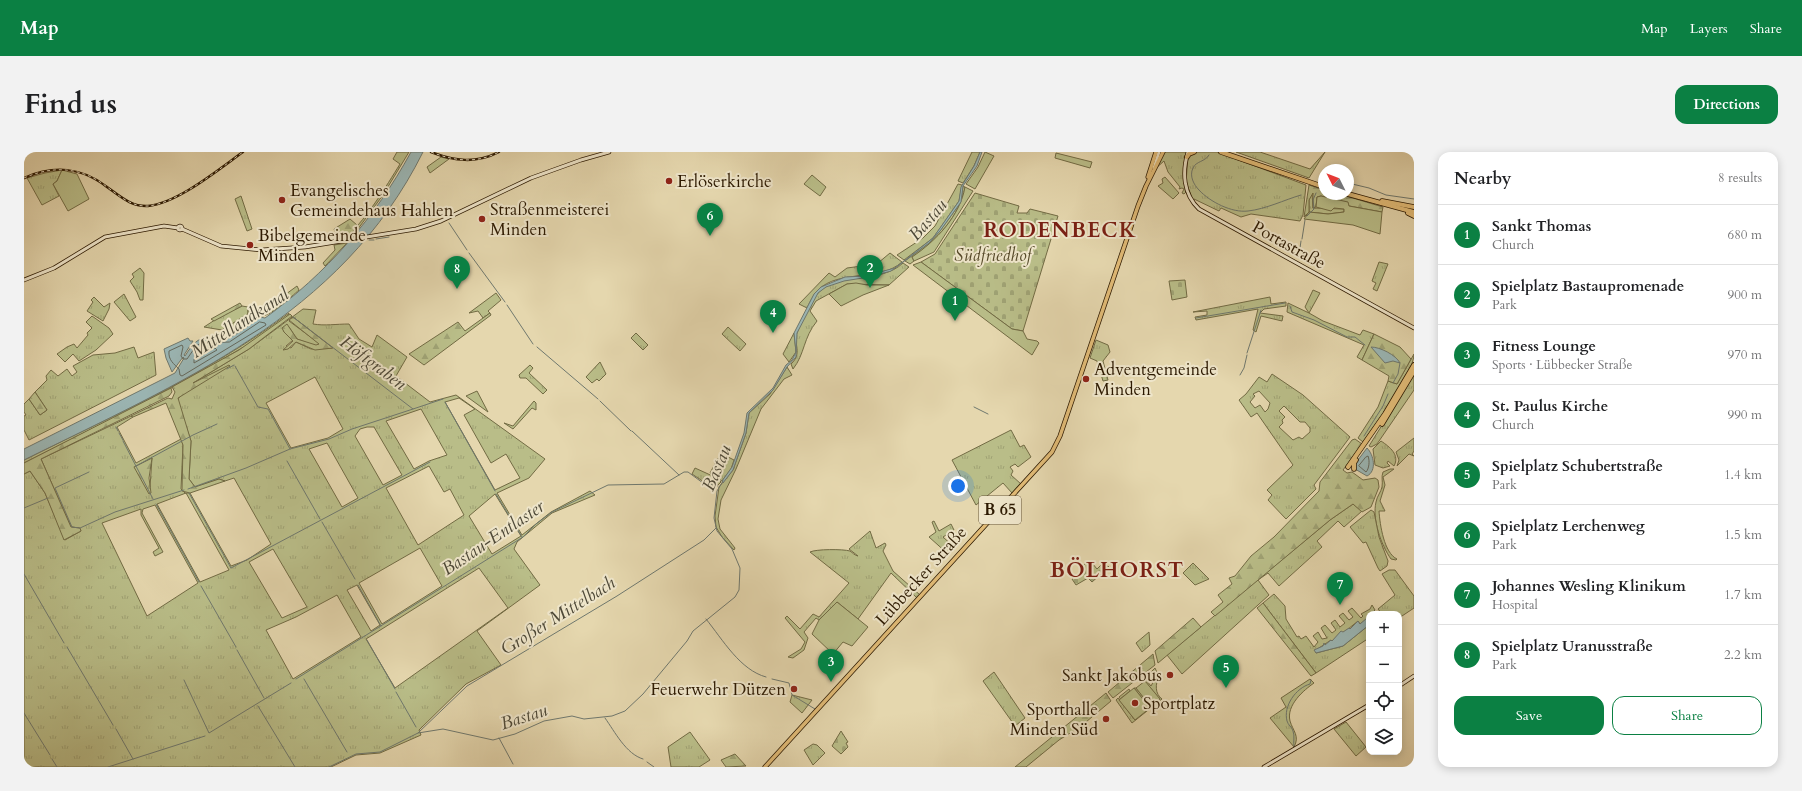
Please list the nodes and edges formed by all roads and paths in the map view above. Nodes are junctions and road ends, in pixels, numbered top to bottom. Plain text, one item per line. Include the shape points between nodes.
1 (609, 152) edge
2 (1157, 152) edge
3 (1163, 152) edge
4 (1184, 152) edge
5 (1188, 152) edge
6 (1194, 152) edge
7 (1221, 152) edge
8 (1228, 152) edge
9 (1186, 159) junction
10 (1150, 177) junction
11 (1318, 184) edge
12 (1318, 184) edge
13 (1146, 186) junction
14 (1354, 194) edge
15 (1354, 195) edge
16 (1362, 198) junction
17 (1414, 212) edge
18 (24, 280) edge
19 (1414, 328) edge
20 (1414, 365) edge
21 (1414, 371) edge
22 (1365, 445) junction
23 (1348, 467) dead end
24 (1354, 469) dead end
25 (1414, 676) edge
26 (1402, 684) edge
27 (1366, 707) edge
28 (764, 767) edge
29 (1264, 767) edge

1 - 18 main road via 524,181 435,224 416,229 296,248 242,250 213,244 182,230 181,226 164,226 105,237 54,268
2 - 10 main road
2 - 13 main road, Lübbecker Straße / B 65
3 - 10 main road, B 65
4 - 9 main road, Portastraße
5 - 9 main road, Portastraße
6 - 9 highway
7 - 11 highway
8 - 12 highway
9 - 19 main road, Portastraße via 1184,180 1188,193 1203,212
10 - 13 main road, Lübbecker Straße / B 65
13 - 28 main road, Lübbecker Straße / B 65 via 1060,436 1052,452
14 - 17 highway
15 - 16 highway
16 - 17 highway
16 - 17 highway via 1408,213
20 - 22 highway
21 - 22 highway via 1387,416
22 - 23 highway
22 - 24 highway via 1354,463
25 - 26 main road
27 - 29 main road

